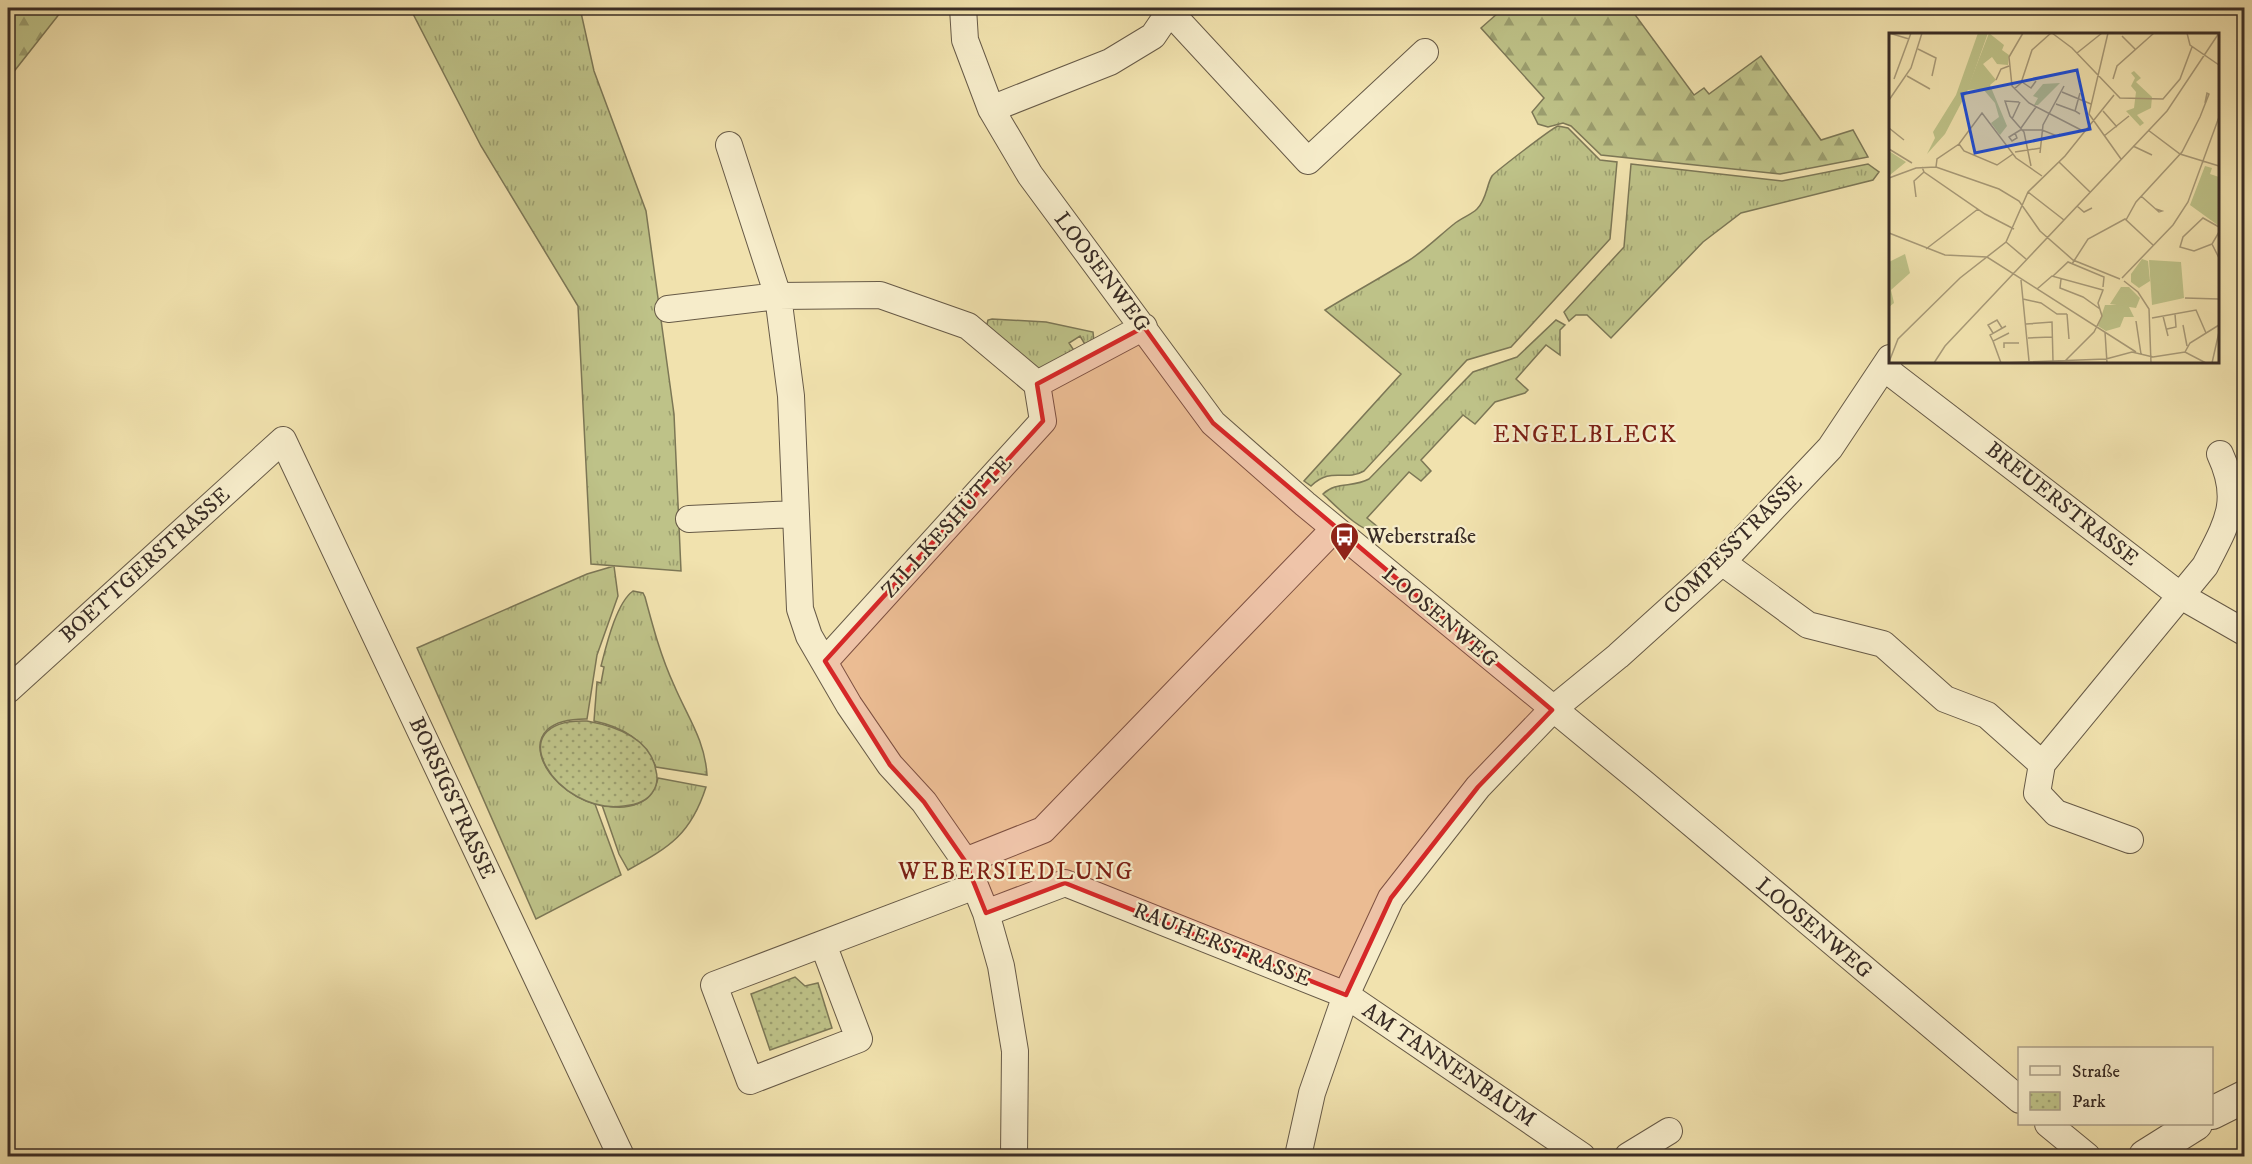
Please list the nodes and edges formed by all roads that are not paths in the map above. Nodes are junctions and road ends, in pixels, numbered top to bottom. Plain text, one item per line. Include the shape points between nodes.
1 (963, 8) edge
2 (1171, 10) edge
3 (1425, 52) dead end
4 (991, 109) junction
5 (729, 146) dead end
6 (778, 296) junction
7 (668, 309) dead end
8 (1144, 327) junction
9 (1887, 363) edge
10 (1037, 384) junction
11 (283, 440) joint
12 (2220, 454) dead end
13 (796, 514) junction
14 (688, 519) dead end
15 (1334, 529) junction
16 (1722, 562) junction
17 (2181, 596) junction
18 (2244, 632) edge
19 (825, 661) junction
20 (8, 690) edge
21 (1552, 710) junction
22 (2042, 764) junction
23 (2130, 840) dead end
24 (965, 861) junction
25 (975, 886) junction
26 (986, 914) junction
27 (824, 944) junction
28 (1346, 995) junction
29 (2244, 1097) edge
30 (2018, 1099) edge
31 (2213, 1112) edge
32 (2049, 1125) edge
33 (2194, 1125) edge
34 (1669, 1131) dead end
35 (621, 1156) edge
36 (1014, 1156) edge
37 (1298, 1156) edge
38 (1582, 1156) edge
39 (1628, 1156) edge
40 (2087, 1156) edge
41 (2145, 1156) edge

1 - 4 street, LOOSENWEG via 965,40
2 - 3 street via 1308,160
2 - 4 street via 1153,36 1110,62
4 - 8 street, LOOSENWEG via 1030,176
5 - 6 street
6 - 7 street
6 - 10 street via 880,295 968,326
6 - 13 street via 791,396
8 - 10 street
8 - 15 street, LOOSENWEG via 1213,423
9 - 16 street, COMPESSTRASSE via 1830,448
9 - 17 street, BREUERSTRASSE
10 - 19 street, ZILLKESHÜTTE via 1043,422
11 - 20 street, BOETTGERSTRASSE
11 - 35 street, BORSIGSTRASSE
12 - 17 street via 2230,475 2232,502 2205,566
13 - 14 street
13 - 19 street via 800,609 809,636
15 - 21 street, LOOSENWEG
15 - 24 street via 1043,830
16 - 21 street, COMPESSTRASSE
16 - 22 street via 1808,625 1883,644 1945,699 1987,715
17 - 18 street, BREUERSTRASSE
17 - 22 street
19 - 24 street via 890,765 924,802
21 - 28 street, AM TANNENBAUM via 1478,787 1391,898
21 - 30 street, LOOSENWEG
22 - 23 street via 2037,793 2056,813
24 - 25 street
25 - 26 street
25 - 27 street
26 - 28 street, RAUHERSTRASSE via 1065,883
26 - 36 street via 1001,966 1015,1051
27 - 27 street via 714,985 750,1081 859,1040
28 - 37 street, AM TANNENBAUM via 1312,1093
28 - 38 street, AM TANNENBAUM
29 - 31 street
32 - 40 street
33 - 41 street
34 - 39 street

